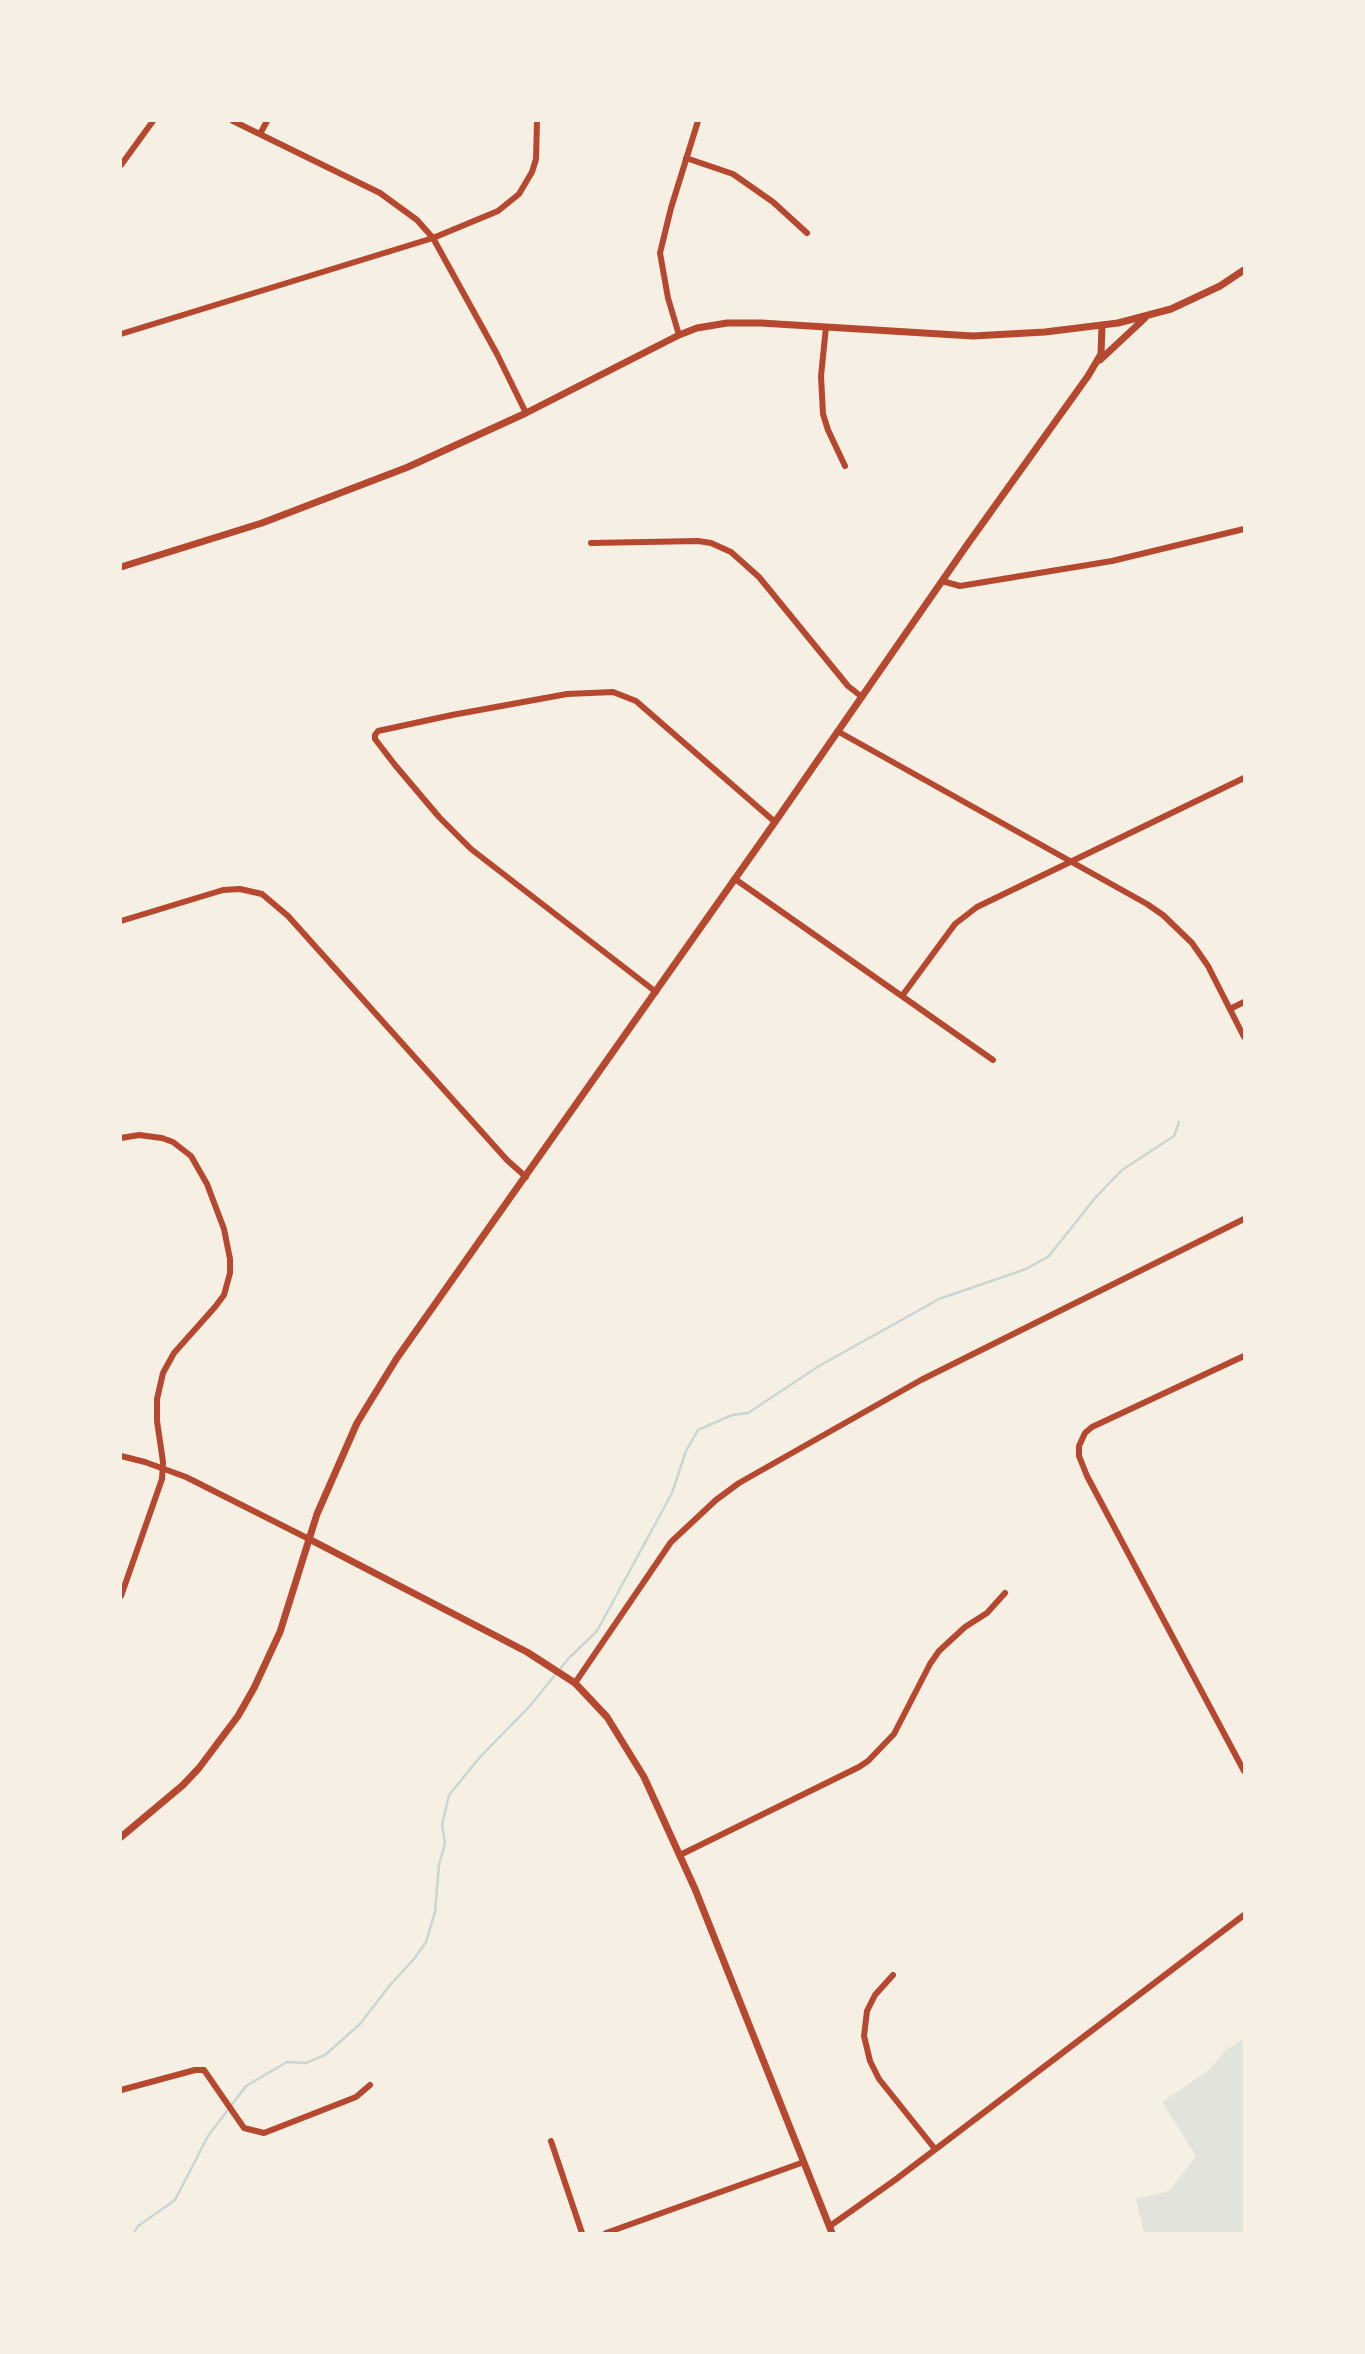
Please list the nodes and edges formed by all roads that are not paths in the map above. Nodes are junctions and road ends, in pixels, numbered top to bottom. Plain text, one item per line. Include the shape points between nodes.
1 (153, 121) edge
2 (233, 121) edge
3 (267, 121) edge
4 (537, 121) edge
5 (698, 121) edge
6 (260, 134) junction
7 (686, 158) junction
8 (121, 165) edge
9 (807, 233) dead end
10 (433, 238) junction
11 (1244, 270) edge
12 (1147, 317) junction
13 (1102, 325) junction
14 (826, 327) junction
15 (121, 334) edge
16 (679, 335) junction
17 (1097, 363) junction
18 (526, 413) junction
19 (845, 466) dead end
20 (1244, 529) edge
21 (591, 543) dead end
22 (121, 567) edge
23 (942, 581) junction
24 (862, 697) junction
25 (839, 732) junction
26 (1244, 778) edge
27 (775, 822) junction
28 (1071, 862) junction
29 (735, 879) junction
30 (121, 920) edge
31 (656, 992) junction
32 (902, 996) junction
33 (1244, 1002) edge
34 (1230, 1009) junction
35 (1244, 1037) edge
36 (993, 1060) dead end
37 (121, 1138) edge
38 (526, 1177) junction
39 (1244, 1219) edge
40 (1244, 1356) edge
41 (121, 1456) edge
42 (163, 1468) junction
43 (309, 1539) junction
44 (1005, 1593) dead end
45 (121, 1596) edge
46 (575, 1683) junction
47 (1244, 1771) edge
48 (121, 1837) edge
49 (680, 1855) junction
50 (1244, 1915) edge
51 (893, 1975) dead end
52 (370, 2085) dead end
53 (121, 2090) edge
54 (551, 2141) dead end
55 (935, 2149) junction
56 (804, 2162) junction
57 (831, 2230) edge
58 (582, 2233) edge
59 (606, 2233) edge

1 - 8 street
2 - 6 street
3 - 6 street
4 - 10 street via 536,159 519,194 498,211
5 - 7 street
6 - 10 street via 380,193
7 - 9 street via 733,174
7 - 16 street via 660,253
10 - 15 street
10 - 18 street
11 - 12 street via 1197,298
12 - 13 street
12 - 17 street
13 - 14 street via 982,336
13 - 17 street
14 - 16 street via 727,323
14 - 19 street via 823,414
16 - 18 street
17 - 23 street
18 - 22 street via 329,499
20 - 23 street via 1112,561 960,586
21 - 24 street via 698,541 731,552 759,577
23 - 24 street
24 - 25 street
25 - 27 street
25 - 28 street
26 - 28 street
27 - 29 street
27 - 31 street via 636,701 612,692 528,701 375,735 395,765 471,849
28 - 32 street via 964,915
28 - 34 street via 1147,904 1178,928 1208,967
29 - 31 street
29 - 32 street
30 - 38 street via 223,890 262,894 288,916
31 - 38 street
32 - 36 street
33 - 34 street
34 - 35 street
37 - 42 street via 162,1138 191,1156 224,1229 230,1259 224,1295 174,1353 163,1373 157,1421
38 - 43 street via 370,1400 331,1479
39 - 46 street via 921,1380 739,1483 671,1542
40 - 47 street via 1092,1427 1079,1446 1087,1476
41 - 42 street
42 - 43 street
42 - 45 street
43 - 46 street via 527,1652
43 - 48 street via 279,1632 238,1716 199,1768
44 - 49 street via 939,1651 894,1734 868,1760
46 - 49 street via 618,1732
49 - 56 street
50 - 55 street
51 - 55 street via 867,2011 864,2036 870,2061
52 - 53 street via 356,2097 264,2133 244,2128 204,2070
54 - 58 street
55 - 57 street
56 - 57 street
56 - 59 street

